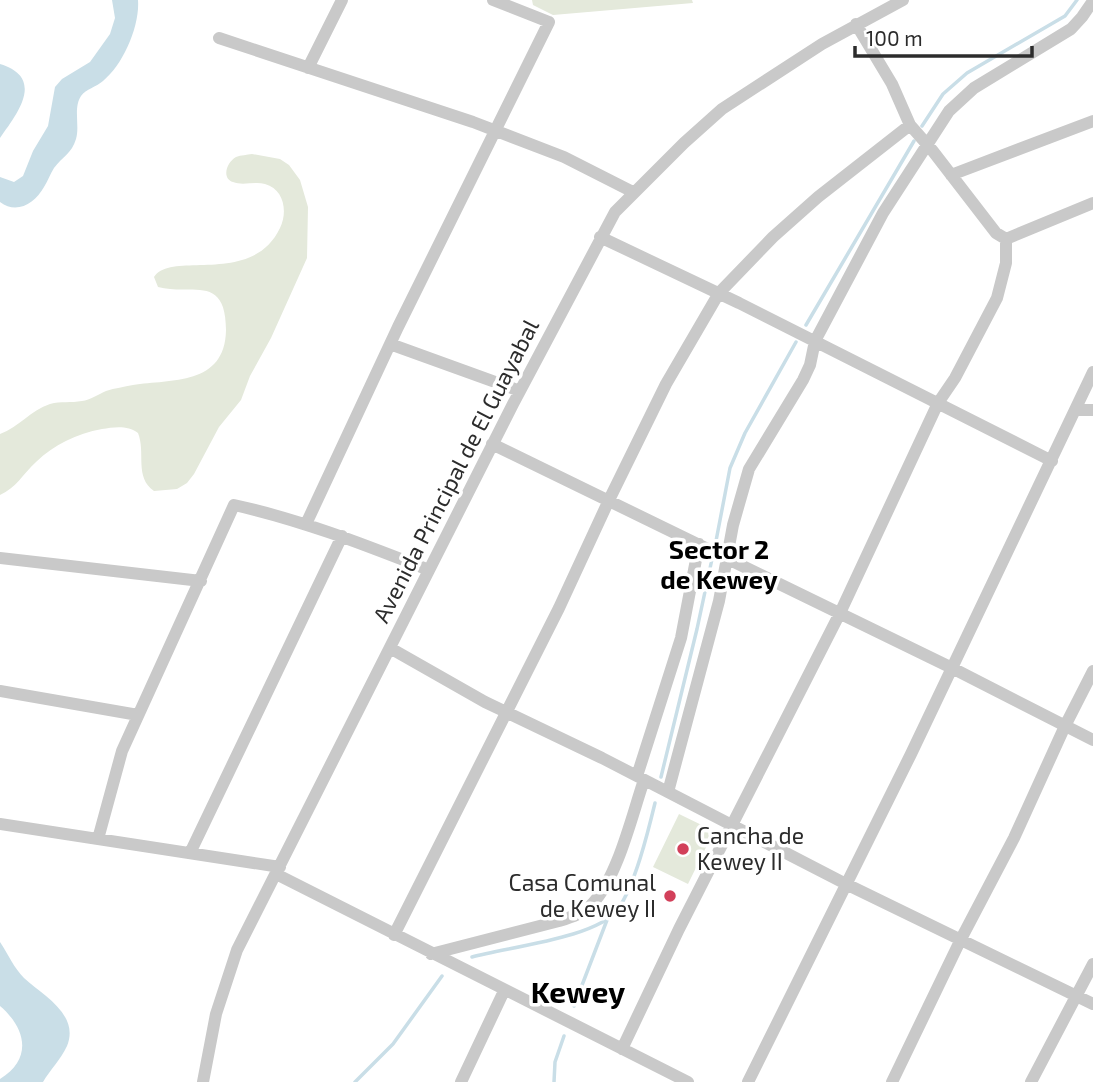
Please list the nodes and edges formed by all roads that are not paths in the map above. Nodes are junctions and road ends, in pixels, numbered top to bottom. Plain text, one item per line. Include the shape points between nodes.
1 (342, 0) edge
2 (493, 0) edge
3 (903, 0) edge
4 (1093, 1) edge
5 (856, 24) junction
6 (219, 38) dead end
7 (308, 68) junction
8 (1093, 121) edge
9 (910, 125) junction
10 (494, 130) junction
11 (927, 145) junction
12 (951, 175) junction
13 (633, 192) junction
14 (1093, 203) edge
15 (600, 237) junction
16 (1006, 239) junction
17 (719, 293) junction
18 (815, 341) junction
19 (390, 344) junction
20 (1093, 372) edge
21 (520, 391) junction
22 (938, 403) junction
23 (1076, 410) junction
24 (1093, 410) edge
25 (492, 444) junction
26 (1052, 461) junction
27 (609, 500) junction
28 (306, 524) junction
29 (342, 536) junction
30 (699, 544) junction
31 (0, 558) edge
32 (728, 558) junction
33 (429, 570) junction
34 (201, 581) junction
35 (840, 613) junction
36 (390, 648) junction
37 (952, 668) junction
38 (1093, 671) edge
39 (0, 691) edge
40 (506, 712) junction
41 (138, 715) junction
42 (1065, 726) junction
43 (1093, 740) edge
44 (640, 778) junction
45 (668, 792) junction
46 (0, 824) edge
47 (733, 826) junction
48 (98, 839) junction
49 (190, 853) junction
50 (278, 871) junction
51 (846, 884) junction
52 (394, 935) junction
53 (961, 939) junction
54 (431, 954) junction
55 (1093, 964) edge
56 (504, 991) junction
57 (1077, 996) junction
58 (1093, 1004) edge
59 (622, 1049) junction
60 (203, 1082) edge
61 (461, 1082) edge
62 (688, 1082) edge
63 (748, 1082) edge
64 (892, 1082) edge
65 (1031, 1082) edge

1 - 7 street
2 - 10 street via 549,22
3 - 5 street, Avenida Principal de El Guayabal
4 - 11 street via 1071,29 961,99
5 - 9 street
5 - 13 street, Avenida Principal de El Guayabal via 722,109
6 - 7 street
7 - 10 street
8 - 12 street
9 - 11 street
9 - 17 street via 818,197
10 - 13 street via 565,157
10 - 19 street
11 - 12 street
11 - 18 street via 883,213
12 - 16 street via 996,233
13 - 15 street, Avenida Principal de El Guayabal
14 - 16 street
15 - 17 street
15 - 21 street, Avenida Principal de El Guayabal
16 - 22 street via 1006,263 997,298
17 - 18 street
17 - 27 street via 666,384
18 - 22 street
18 - 32 street via 803,380 749,469
19 - 21 street
19 - 28 street
20 - 23 street
21 - 25 street, Avenida Principal de El Guayabal
22 - 26 street
22 - 35 street
23 - 24 street
23 - 26 street
25 - 27 street
25 - 33 street, Avenida Principal de El Guayabal
26 - 37 street
27 - 30 street
27 - 40 street
28 - 29 street
28 - 34 street via 234,505
29 - 33 street
29 - 49 street
30 - 32 street
30 - 44 street via 681,638
31 - 34 street
32 - 35 street
32 - 45 street
33 - 36 street, Avenida Principal de El Guayabal
34 - 41 street
35 - 37 street
35 - 47 street
36 - 40 street
36 - 50 street, Avenida Principal de El Guayabal
37 - 42 street
37 - 51 street
38 - 42 street
39 - 41 street
40 - 44 street
40 - 52 street
41 - 48 street via 122,751
42 - 43 street
42 - 53 street
44 - 45 street
44 - 54 street via 615,864 586,909 559,921
45 - 47 street
46 - 48 street
47 - 51 street
47 - 59 street
48 - 49 street
49 - 50 street
50 - 52 street
50 - 60 street, Avenida Principal de El Guayabal via 226,978
51 - 53 street
51 - 63 street
52 - 54 street
53 - 57 street
53 - 64 street
54 - 56 street
55 - 57 street
56 - 59 street
56 - 61 street
57 - 58 street
57 - 65 street
59 - 62 street

